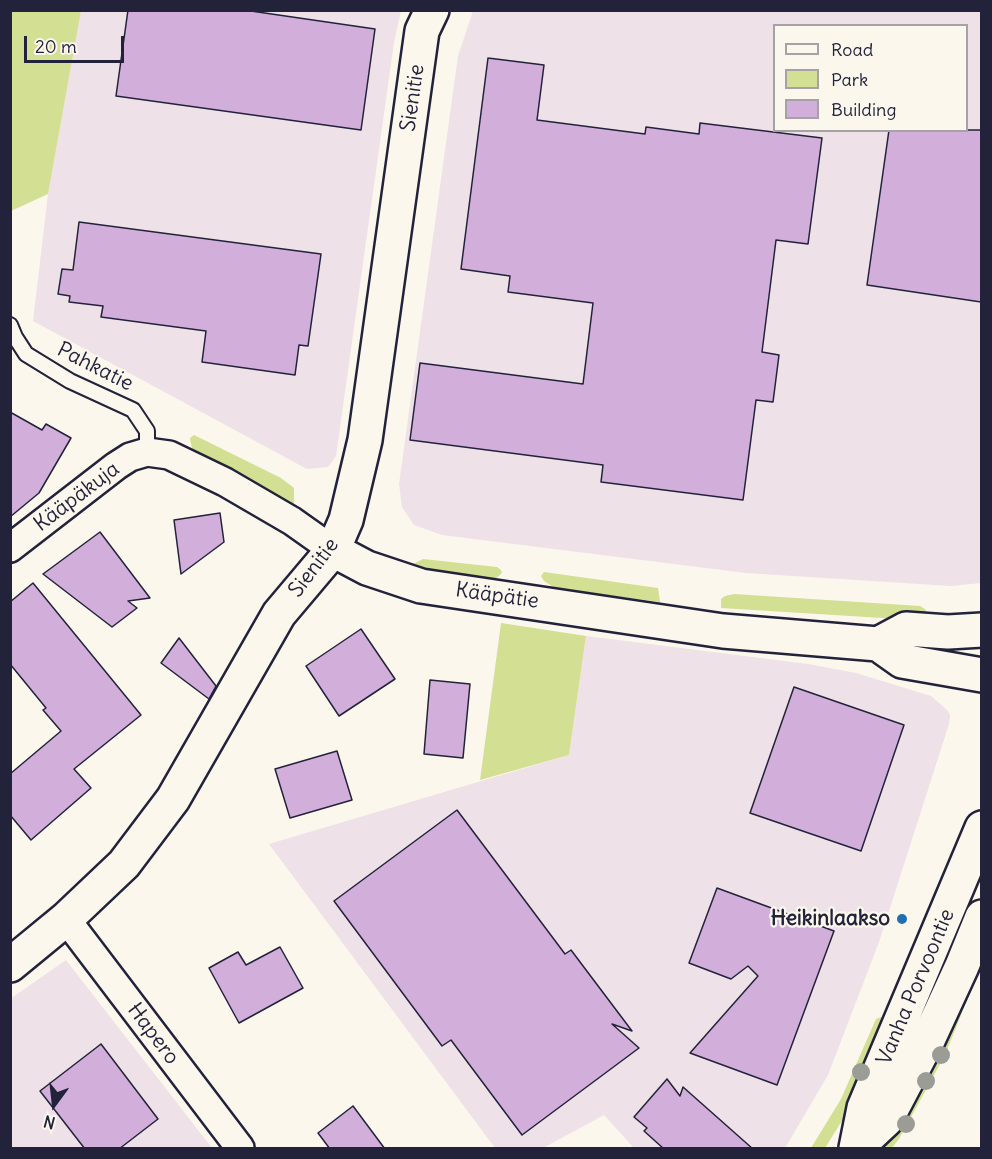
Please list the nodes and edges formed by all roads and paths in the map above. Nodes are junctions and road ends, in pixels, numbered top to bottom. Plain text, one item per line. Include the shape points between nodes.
1 (432, 10) edge
2 (10, 325) edge
3 (147, 452) junction
4 (10, 548) edge
5 (333, 550) junction
6 (981, 630) edge
7 (878, 644) junction
8 (981, 675) edge
9 (981, 828) edge
10 (981, 917) edge
11 (66, 919) junction
12 (10, 965) edge
13 (856, 1148) edge
14 (240, 1149) edge

1 - 5 street, Sienitie via 423,31 365,440 346,520
2 - 3 lane, Pahkatie via 26,354 70,381 133,410 147,431
3 - 4 street, Kääpäkuja via 116,466
3 - 5 street, Kääpätie via 169,455 225,482
5 - 7 street, Kääpätie via 368,568 421,586 723,632
5 - 11 street, Sienitie via 279,614 173,799 124,864
6 - 7 street via 906,629
7 - 8 street via 902,661
9 - 13 street, Vanha Porvoontie via 864,1108
10 - 13 street, Vanha Porvoontie via 927,1042 886,1120
11 - 12 street, Sienitie
11 - 14 street, Hapero

